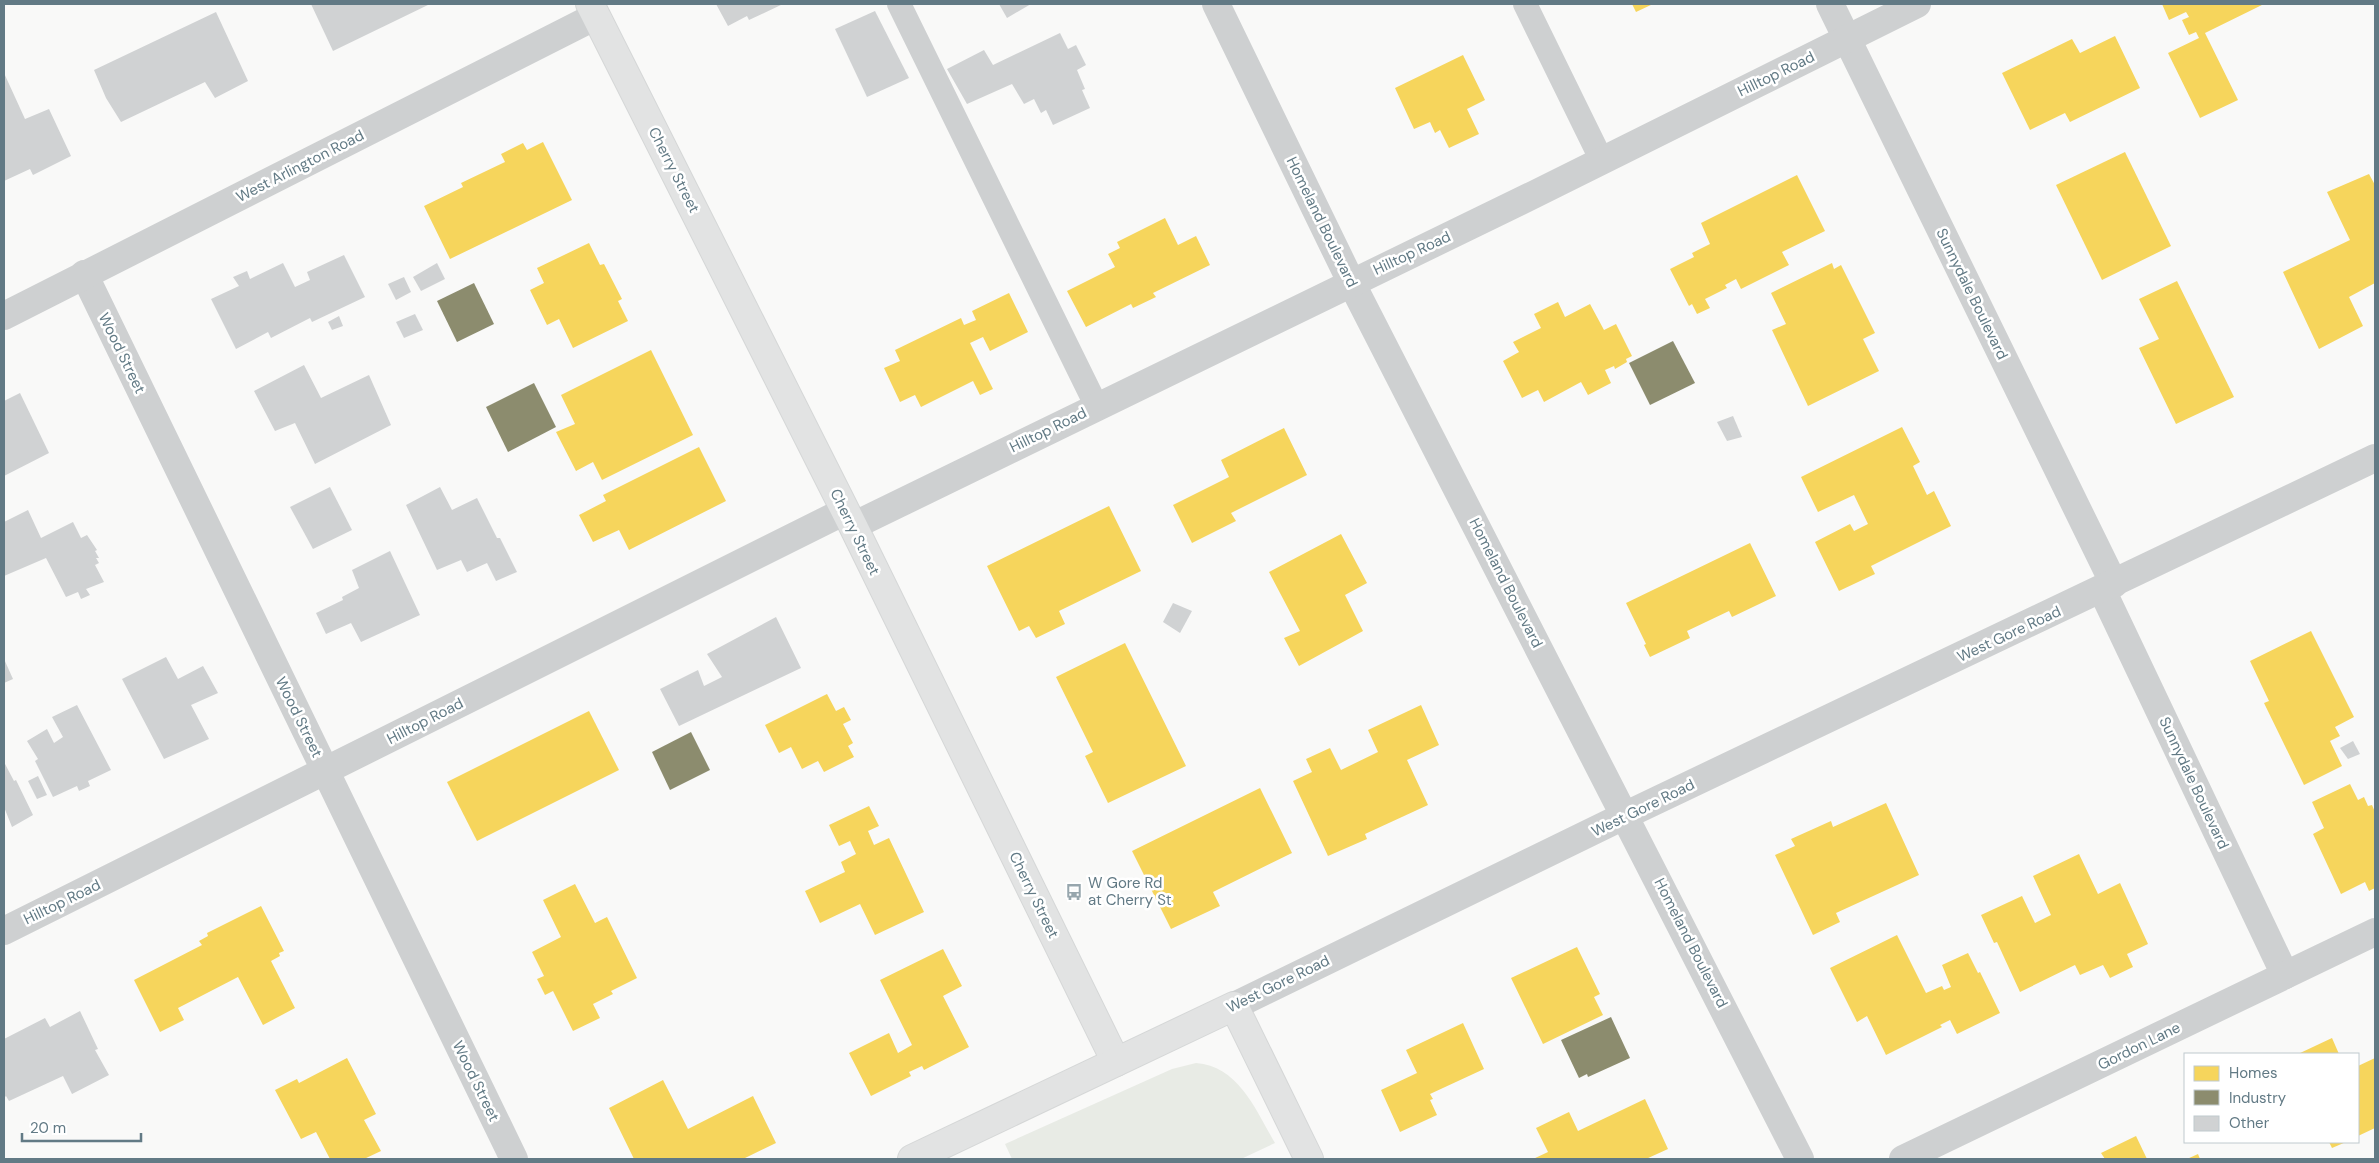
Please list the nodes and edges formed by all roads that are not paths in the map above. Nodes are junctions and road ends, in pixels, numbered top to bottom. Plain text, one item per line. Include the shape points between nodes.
1 (899, 4) edge
2 (1216, 4) edge
3 (1524, 4) edge
4 (1830, 4) edge
5 (1917, 4) edge
6 (593, 10) edge
7 (1848, 39) junction
8 (1602, 161) junction
9 (84, 274) junction
10 (1351, 282) junction
11 (8, 308) edge
12 (1097, 406) junction
13 (2375, 458) edge
14 (849, 518) junction
15 (2108, 587) junction
16 (325, 771) junction
17 (1626, 815) junction
18 (4, 931) edge
19 (2375, 932) edge
20 (2286, 975) junction
21 (1234, 1006) junction
22 (1116, 1062) junction
23 (514, 1159) edge
24 (912, 1159) edge
25 (1309, 1159) edge
26 (1800, 1159) edge
27 (1903, 1159) edge

1 - 12 lane
2 - 10 street, Homeland Boulevard
3 - 8 lane
4 - 7 street, Sunnydale Boulevard
5 - 7 street, Hilltop Road
6 - 9 street, West Arlington Road
6 - 14 street, Cherry Street
7 - 8 street, Hilltop Road
7 - 15 street, Sunnydale Boulevard
8 - 10 street, Hilltop Road
9 - 11 street, West Arlington Road
9 - 16 street, Wood Street
10 - 12 street, Hilltop Road
10 - 17 street, Homeland Boulevard
12 - 14 street, Hilltop Road
13 - 15 street, West Gore Road
14 - 16 street, Hilltop Road
14 - 22 street, Cherry Street
15 - 17 street, West Gore Road
15 - 20 street, Sunnydale Boulevard
16 - 18 street, Hilltop Road
16 - 23 street, Wood Street
17 - 21 street, West Gore Road
17 - 26 street, Homeland Boulevard
19 - 20 street, Gordon Lane
20 - 27 street, Gordon Lane
21 - 22 street, West Gore Road
21 - 25 street
22 - 24 street, West Gore Road

